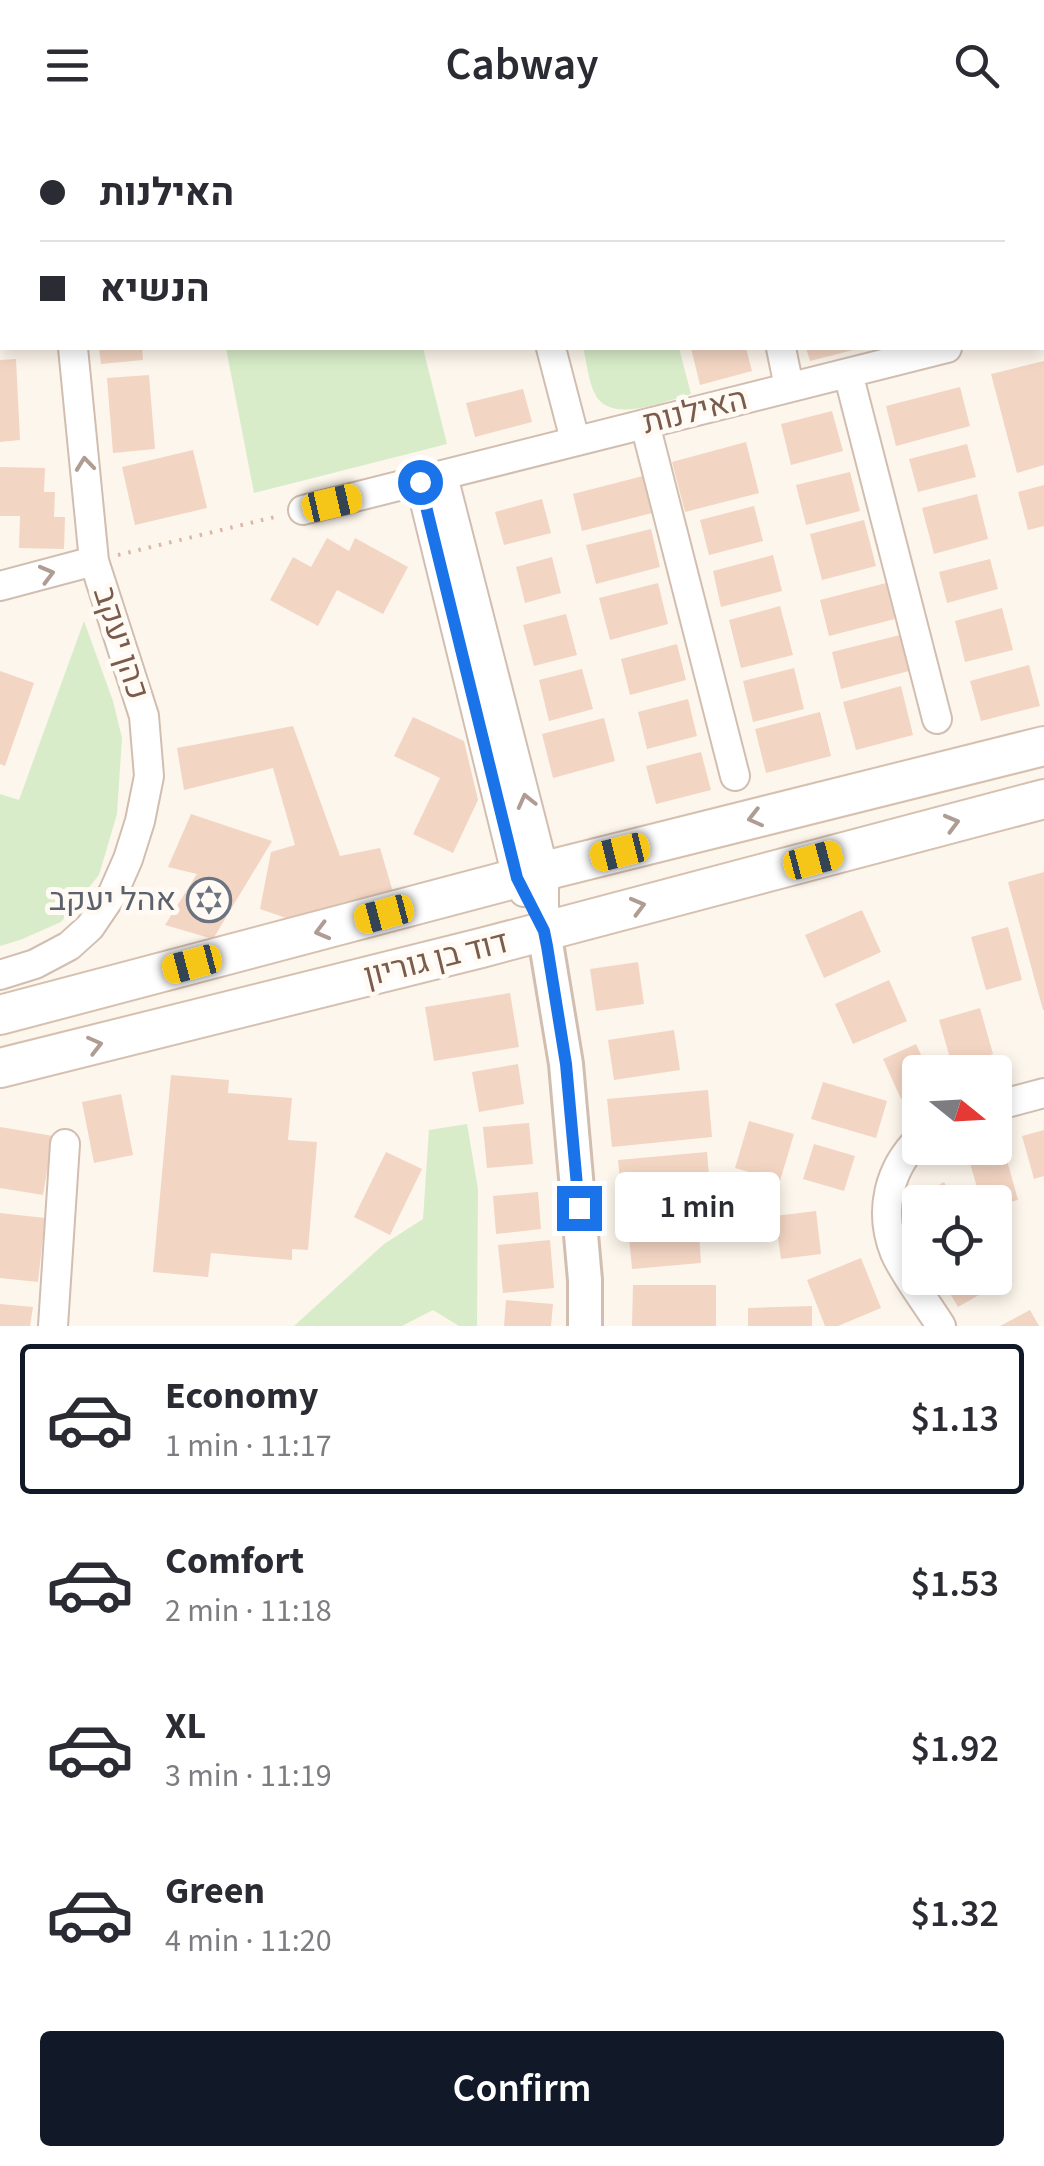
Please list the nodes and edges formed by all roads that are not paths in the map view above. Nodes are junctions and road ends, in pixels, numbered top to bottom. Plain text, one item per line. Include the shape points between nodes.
1 (73, 350) edge
2 (552, 350) edge
3 (782, 350) edge
4 (939, 350) edge
5 (848, 372) junction
6 (789, 387) junction
7 (645, 424) junction
8 (575, 440) junction
9 (431, 479) junction
10 (303, 510) road end
11 (94, 561) junction
12 (0, 586) edge
13 (938, 719) dead end
14 (1044, 746) edge
15 (735, 776) dead end
16 (1044, 798) edge
17 (530, 874) junction
18 (544, 931) junction
19 (0, 975) edge
20 (0, 1015) edge
21 (0, 1068) edge
22 (1044, 1093) edge
23 (1012, 1101) edge
24 (65, 1144) dead end
25 (902, 1160) edge
26 (53, 1326) edge
27 (585, 1326) edge
28 (941, 1326) edge

11 -> 1 street, כהן יעקב
2 - 8 street
3 - 6 street
4 - 5 street, האילנות
5 - 6 street, האילנות
5 - 13 street
6 - 7 street, האילנות
7 - 8 street, האילנות
7 - 15 street
8 - 9 street, האילנות
9 - 10 street, האילנות
9 - 17 street
12 -> 11 street
11 - 19 street, כהן יעקב via 144,716 148,776 140,821 113,893 90,927 69,946
14 -> 17 main road, דוד בן גוריון
18 -> 16 main road, דוד בן גוריון
17 - 18 street
17 -> 20 main road, דוד בן גוריון
21 -> 18 main road, דוד בן גוריון
18 - 27 street via 566,1064
22 - 23 street
24 - 26 street
25 - 28 street via 886,1204 895,1253

